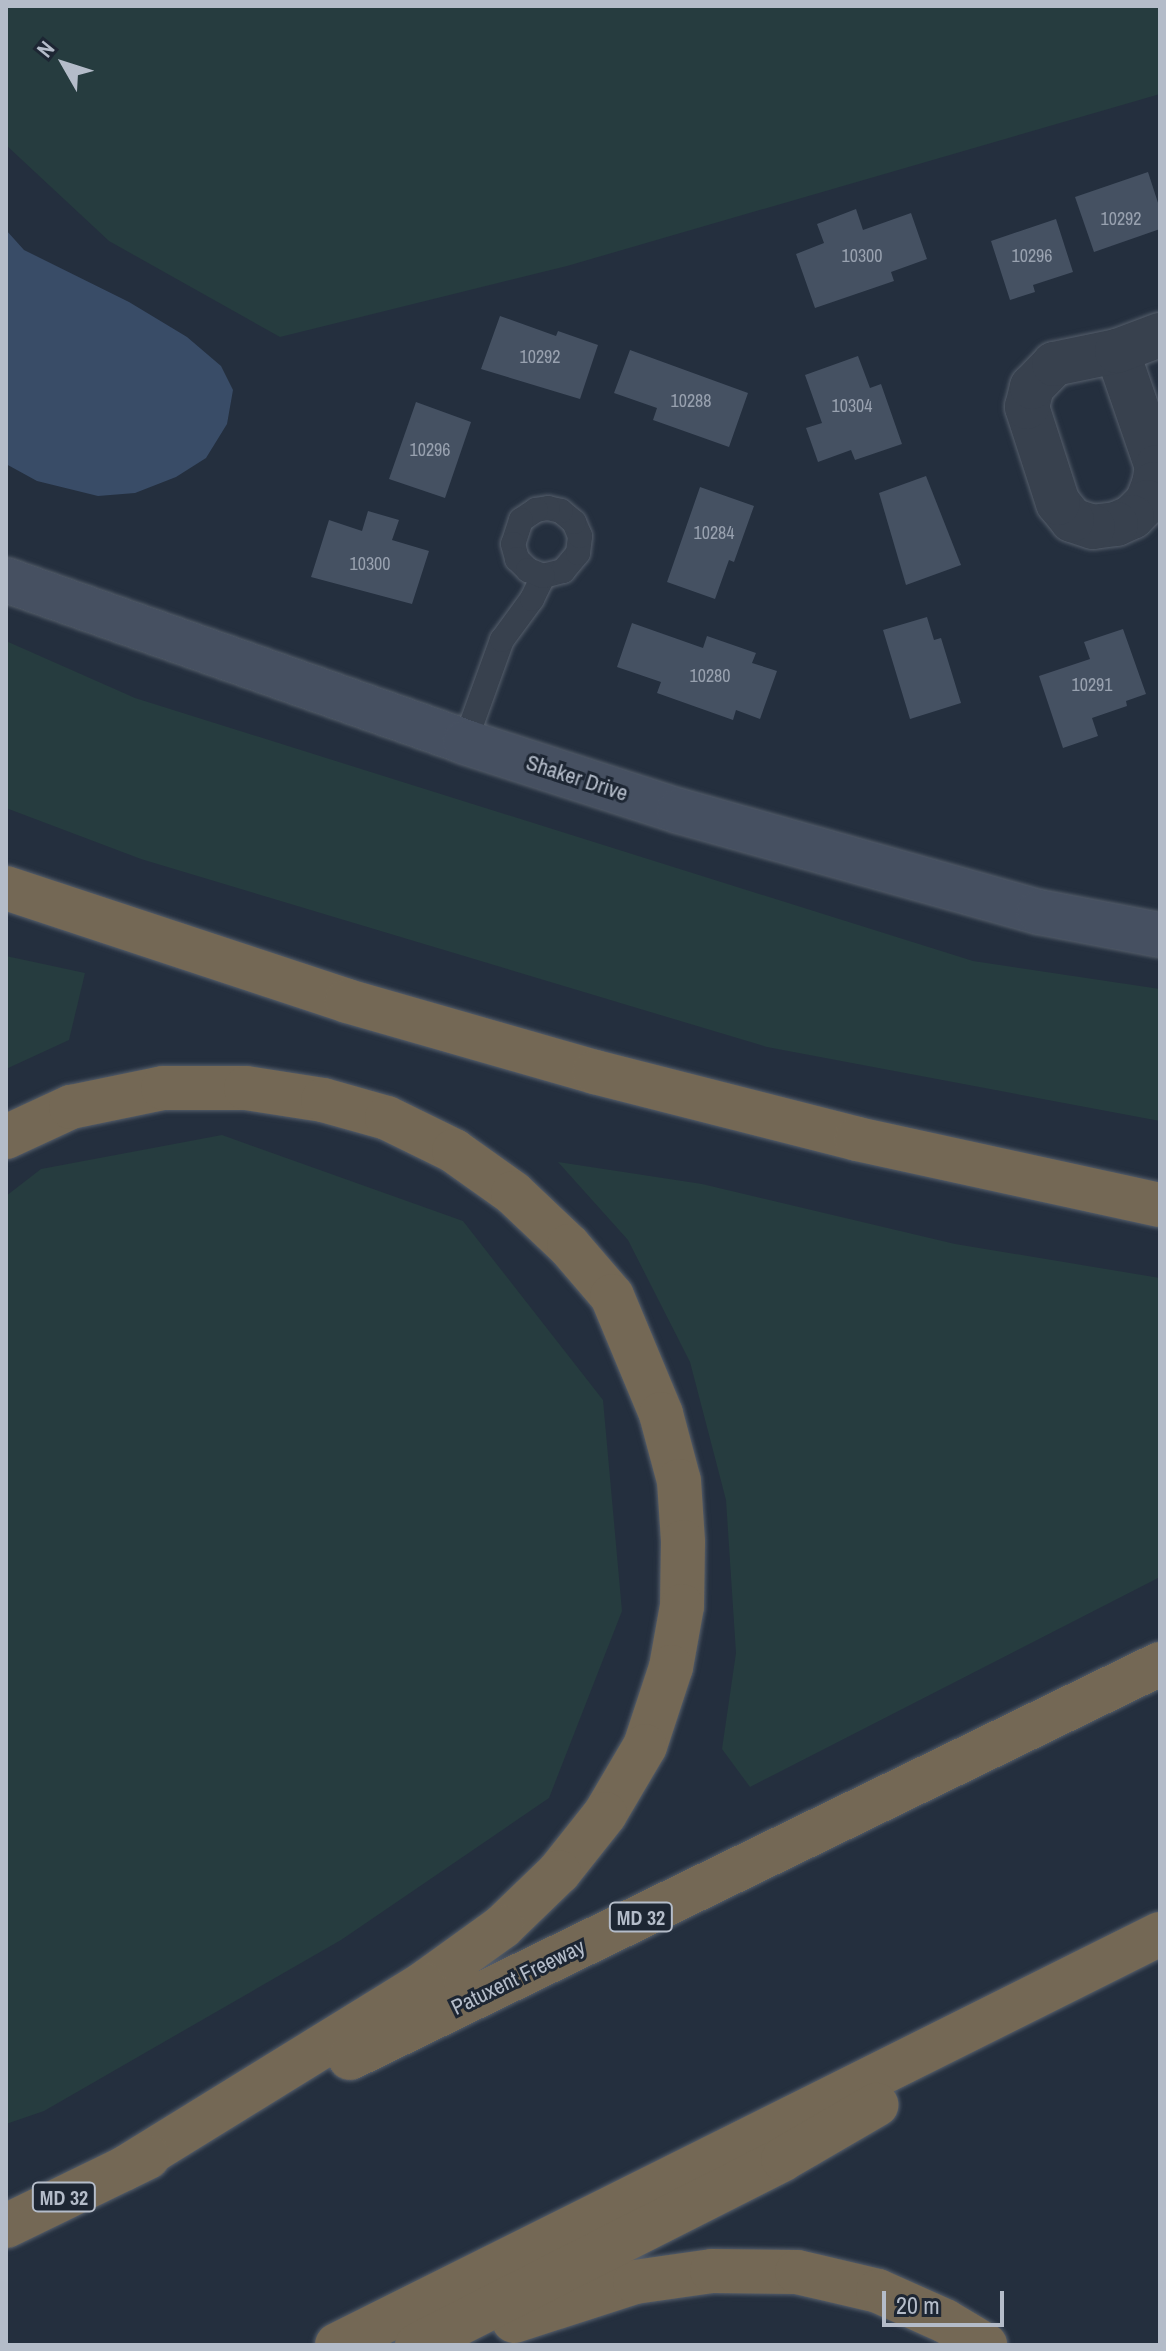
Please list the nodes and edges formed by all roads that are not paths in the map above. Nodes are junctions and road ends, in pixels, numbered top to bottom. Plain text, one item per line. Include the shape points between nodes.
1 (1160, 335) edge
2 (1117, 351) dead end
3 (543, 576) dead end
4 (6, 580) edge
5 (465, 742) junction
6 (6, 888) edge
7 (1160, 935) edge
8 (6, 1137) edge
9 (1160, 1205) edge
10 (1160, 1664) edge
11 (1160, 1934) edge
12 (1160, 1941) edge
13 (123, 2169) junction
14 (6, 2226) edge
15 (337, 2345) edge
16 (417, 2345) edge
17 (448, 2345) edge
18 (985, 2345) edge

1 - 2 street
3 - 5 lane via 502,640
4 - 5 street, Shaker Drive
5 - 7 street, Shaker Drive via 881,871 1039,912
6 - 9 highway via 332,996 595,1072 872,1143
8 - 13 highway via 71,1107 163,1088 246,1088 323,1100 387,1118 454,1151 513,1193 612,1296 661,1414 679,1481 682,1606 671,1667 645,1746 605,1814 559,1872 502,1927 423,1984
10 - 13 highway, Patuxent Freeway / MD 32
11 - 15 highway
12 - 16 highway via 783,2159
13 - 14 highway, Patuxent Freeway / MD 32
17 - 18 highway via 635,2282 712,2271 797,2272 878,2291

